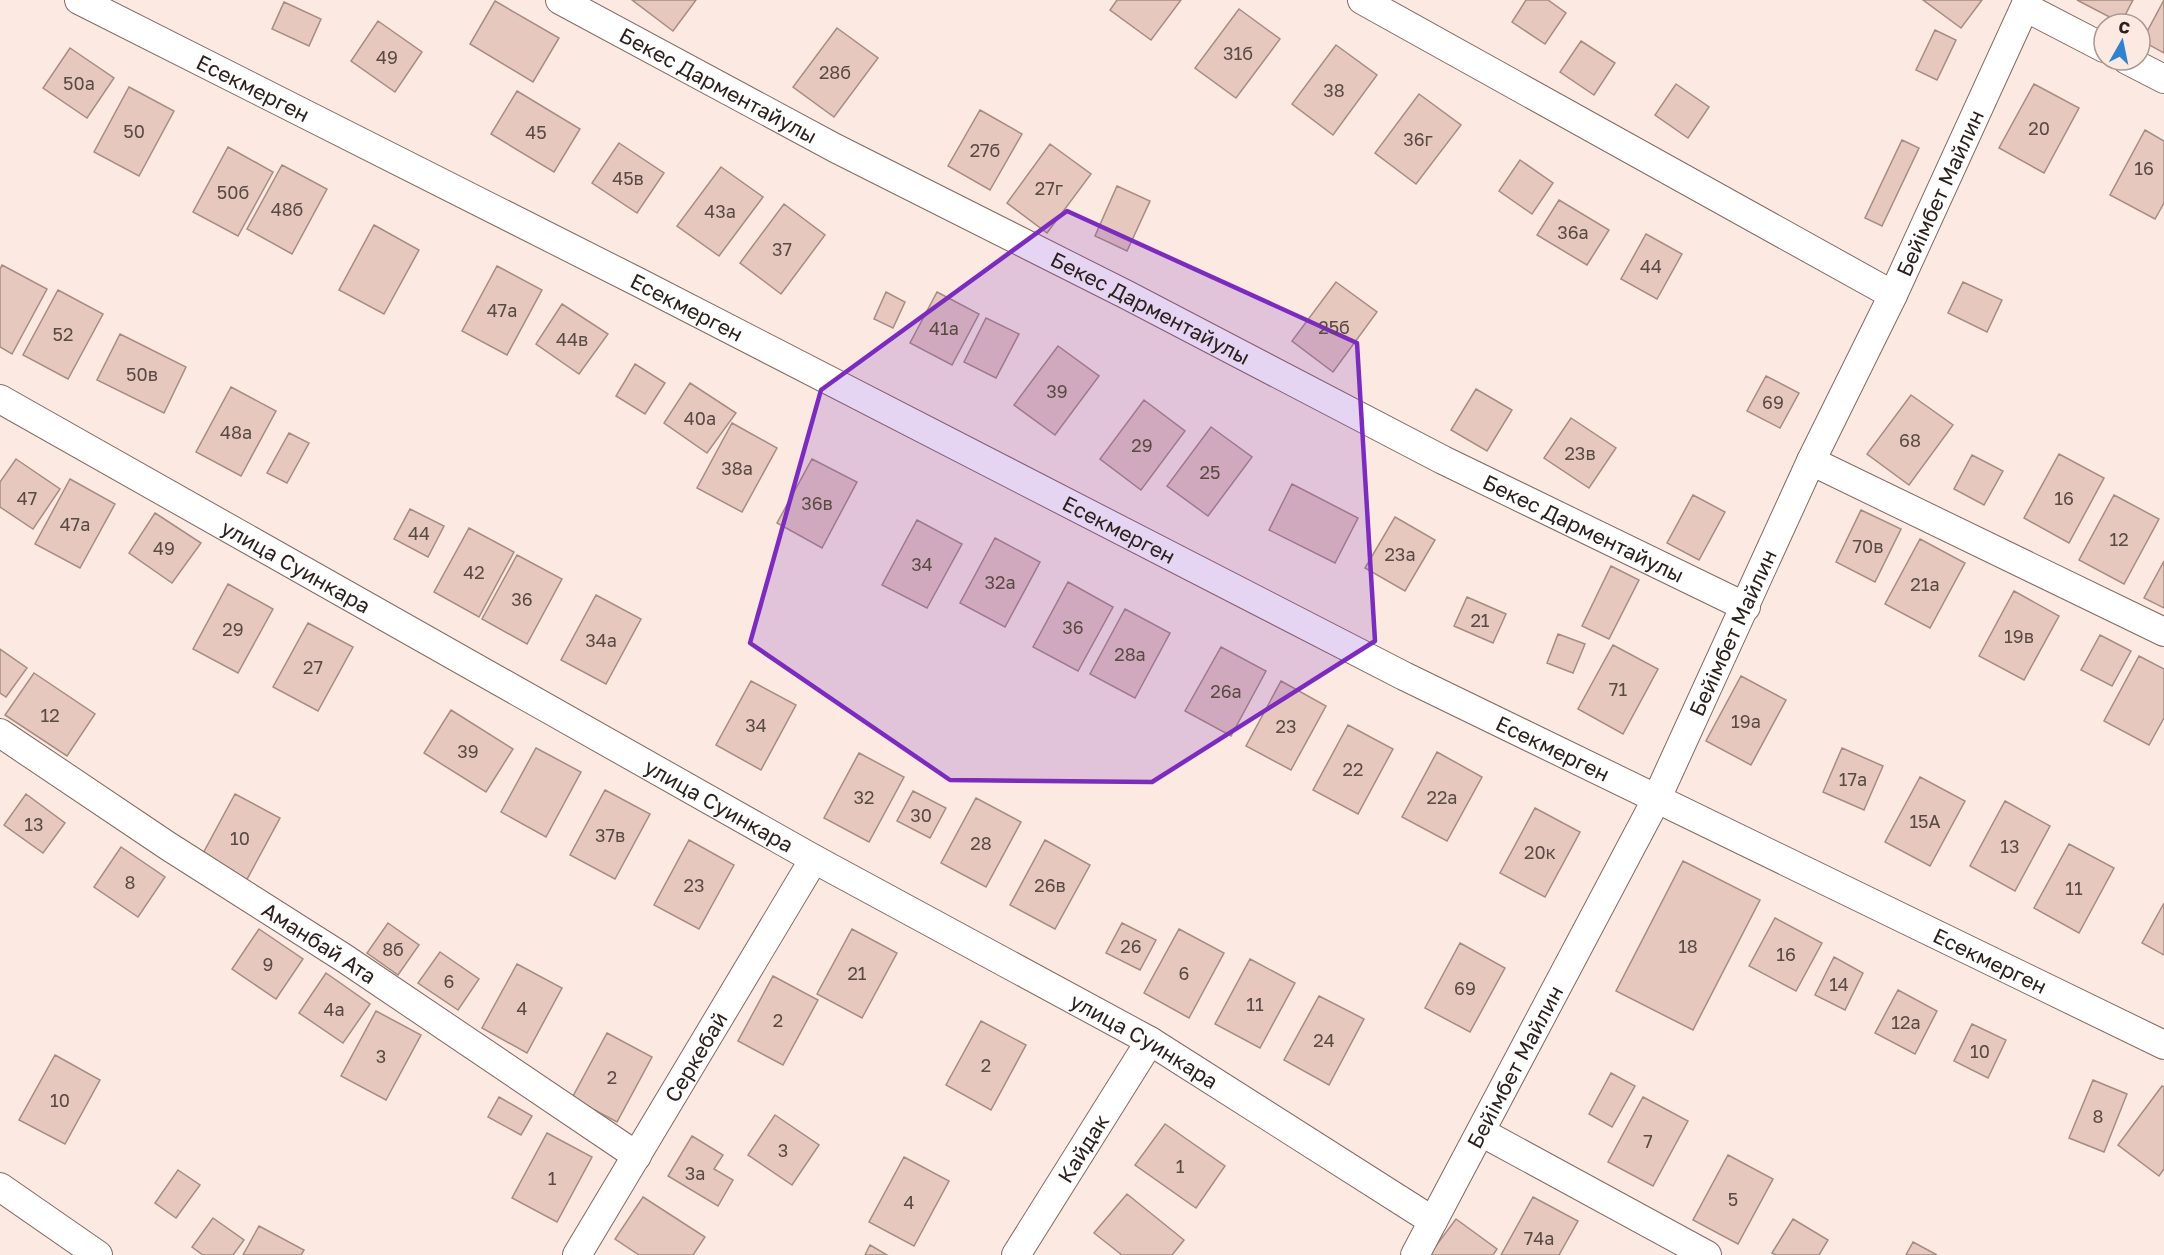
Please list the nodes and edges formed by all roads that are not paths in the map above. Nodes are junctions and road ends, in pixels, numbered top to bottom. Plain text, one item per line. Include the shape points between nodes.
1 (80, 0) edge
2 (560, 0) edge
3 (1362, 0) edge
4 (2026, 3) edge
5 (2092, 41) edge
6 (2149, 72) edge
7 (2164, 80) edge
8 (1893, 295) junction
9 (0, 399) edge
10 (1811, 461) junction
11 (1746, 607) junction
12 (2164, 632) edge
13 (0, 734) edge
14 (1656, 800) junction
15 (814, 859) junction
16 (1150, 1041) junction
17 (2164, 1046) edge
18 (1481, 1132) junction
19 (637, 1156) junction
20 (0, 1187) edge
21 (1433, 1221) junction
22 (98, 1255) edge
23 (577, 1255) edge
24 (1016, 1255) edge
25 (1415, 1255) edge
26 (1707, 1255) edge

1 - 14 street, Eсекмерген via 1404,676
2 - 11 street, Бекес Дарментайулы via 835,148 1443,460
3 - 8 street
4 - 5 street
4 - 8 street, Бейімбет Майлин
6 - 7 street
8 - 10 street, Бейімбет Майлин
9 - 15 street, улица Суинкара
10 - 11 street, Бейімбет Майлин
10 - 12 street
11 - 14 street, Бейімбет Майлин
13 - 19 street, Аманбай Ата via 344,958
14 - 17 street, Eсекмерген
14 - 18 street, Бейімбет Майлин
15 - 16 street, улица Суинкара
15 - 19 street, Серкебай
16 - 21 street, улица Суинкара
16 - 24 street, Кайдак
18 - 21 street, Бейімбет Майлин
18 - 26 street
19 - 23 street, Серкебай
20 - 22 street
21 - 25 street, Бейімбет Майлин

